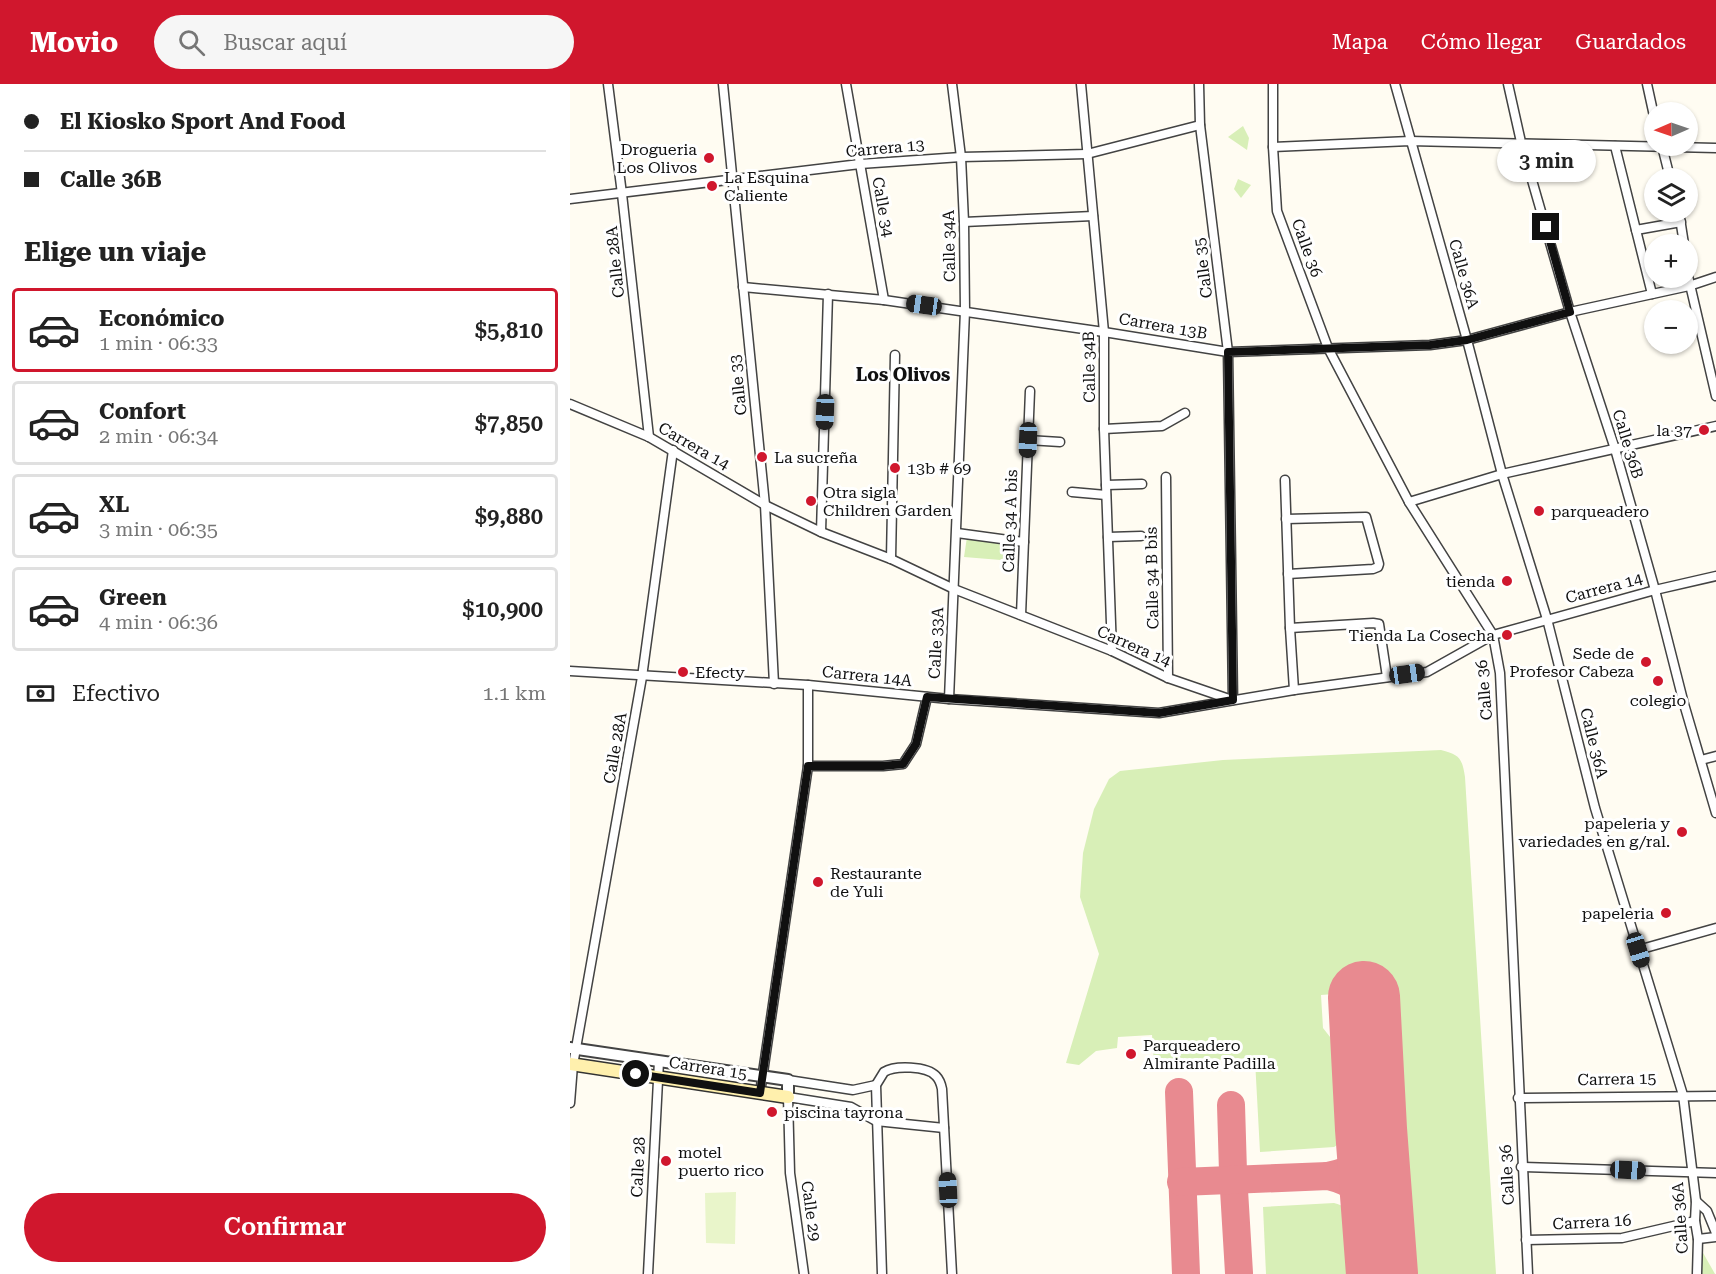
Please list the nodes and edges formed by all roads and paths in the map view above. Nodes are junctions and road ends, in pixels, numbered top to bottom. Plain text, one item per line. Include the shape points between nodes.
1 (608, 84) edge
2 (723, 84) edge
3 (846, 84) edge
4 (952, 84) edge
5 (1081, 84) edge
6 (1199, 84) edge
7 (1273, 84) edge
8 (1395, 84) edge
9 (1508, 84) edge
10 (1647, 84) edge
11 (1651, 102) edge
12 (1200, 125) junction
13 (1410, 141) junction
14 (1521, 142) junction
15 (1615, 146) junction
16 (1644, 146) edge
17 (1273, 147) junction
18 (1698, 147) edge
19 (1716, 148) edge
20 (1087, 154) junction
21 (961, 157) junction
22 (860, 164) junction
23 (732, 179) junction
24 (622, 194) junction
25 (570, 199) edge
26 (1093, 216) junction
27 (964, 222) junction
28 (1681, 222) joint
29 (1636, 230) junction
30 (1683, 234) edge
31 (1716, 277) edge
32 (1698, 283) edge
33 (743, 287) junction
34 (1680, 288) edge
35 (1689, 288) edge
36 (828, 294) junction
37 (1652, 294) junction
38 (884, 300) junction
39 (965, 311) junction
40 (1570, 312) junction
41 (1104, 332) junction
42 (1467, 340) junction
43 (1328, 348) junction
44 (1228, 352) junction
45 (895, 355) dead end
46 (1030, 391) dead end
47 (1716, 396) edge
48 (570, 404) edge
49 (1185, 413) dead end
50 (1716, 426) edge
51 (1104, 429) junction
52 (649, 437) junction
53 (1028, 440) junction
54 (1060, 442) dead end
55 (1615, 449) junction
56 (673, 450) junction
57 (1502, 474) junction
58 (1166, 477) dead end
59 (1285, 480) dead end
60 (1142, 484) dead end
61 (1106, 485) junction
62 (1072, 492) dead end
63 (1107, 495) junction
64 (1409, 502) junction
65 (765, 505) junction
66 (1287, 519) junction
67 (821, 531) junction
68 (957, 533) junction
69 (1141, 536) dead end
70 (1108, 537) junction
71 (1024, 542) junction
72 (891, 559) junction
73 (1288, 574) junction
74 (1716, 576) edge
75 (954, 588) junction
76 (1655, 590) junction
77 (1021, 615) junction
78 (1547, 619) junction
79 (1290, 628) junction
80 (1493, 635) junction
81 (1112, 651) junction
82 (570, 671) edge
83 (642, 677) junction
84 (1387, 677) junction
85 (1168, 678) junction
86 (774, 684) junction
87 (808, 685) junction
88 (1294, 690) junction
89 (927, 697) junction
90 (949, 699) junction
91 (1233, 700) junction
92 (1716, 756) edge
93 (1701, 760) junction
94 (808, 766) junction
95 (1716, 813) edge
96 (1716, 928) edge
97 (1638, 950) junction
98 (573, 1049) edge
99 (659, 1061) junction
100 (571, 1064) edge
101 (657, 1077) junction
102 (763, 1077) junction
103 (788, 1080) junction
104 (876, 1085) junction
105 (760, 1093) junction
106 (1683, 1095) junction
107 (1716, 1096) edge
108 (788, 1097) junction
109 (1518, 1098) junction
110 (570, 1103) edge
111 (876, 1121) junction
112 (944, 1128) junction
113 (1521, 1167) junction
114 (1716, 1173) edge
115 (1692, 1174) junction
116 (1696, 1201) junction
117 (1695, 1221) junction
118 (1716, 1235) edge
119 (1698, 1239) junction
120 (1526, 1240) junction
121 (648, 1274) edge
122 (804, 1274) edge
123 (882, 1274) edge
124 (952, 1274) edge
125 (1528, 1274) edge
126 (1697, 1274) edge

1 - 24 street, Calle 28A
2 - 23 street, Calle 33
3 - 22 street, Calle 34
4 - 21 street, Calle 34A
5 - 20 street, Calle 34B
6 - 12 street, Calle 35
7 - 17 street, Calle 36
8 - 13 street, Calle 36A
9 - 14 street, Calle 36B
10 - 11 street
12 - 20 street, Carrera 13
12 - 44 street, Calle 35
13 - 14 street
13 - 17 street
13 - 42 street, Calle 36A
14 - 15 street
14 - 40 street, Calle 36B
15 - 16 street
15 - 29 street
17 - 43 street, Calle 36 via 1277,211
18 - 19 street
20 - 21 street, Carrera 13
20 - 26 street, Calle 34B
21 - 22 street, Carrera 13
21 - 27 street, Calle 34A
22 - 23 street, Carrera 13
22 - 38 street, Calle 34
23 - 24 street, Carrera 13
23 - 33 street, Calle 33
24 - 25 street, Carrera 13
24 - 52 street, Calle 28A
26 - 27 street
26 - 41 street, Calle 34B
27 - 39 street, Calle 34A
28 - 29 street
28 - 30 street
29 - 37 street
31 - 32 street, Carrera 13B
33 - 36 street, Carrera 13B
33 - 65 street, Calle 33
34 - 37 street, Carrera 13B
35 - 47 street
36 - 38 street, Carrera 13B
36 - 67 street
37 - 40 street, Carrera 13B
38 - 39 street, Carrera 13B
39 - 41 street, Carrera 13B
39 - 68 street, Calle 34A
40 - 42 street, Carrera 13B
40 - 55 street, Calle 36B
41 - 44 street, Carrera 13B
41 - 51 street, Calle 34B
42 - 43 street, Carrera 13B
42 - 57 street, Calle 36A
43 - 44 street, Carrera 13B
43 - 64 street, Calle 36
44 - 91 street, Calle 35
45 - 72 street
46 - 53 street, Calle 34 A bis
48 - 52 street, Carrera 14
49 - 51 street via 1162,426
50 - 55 street
51 - 61 street, Calle 34B
52 - 56 street, Carrera 14
53 - 54 street
53 - 71 street, Calle 34 A bis
55 - 57 street
55 - 76 street, Calle 36B
56 - 65 street, Carrera 14
56 - 83 street, Calle 28A
57 - 64 street
57 - 78 street, Calle 36A
58 - 85 street, Calle 34 B bis
59 - 66 street
60 - 61 street
61 - 63 street, Calle 34B
62 - 63 street
63 - 70 street, Calle 34B
64 - 80 street, Calle 36
65 - 67 street, Carrera 14
65 - 86 street, Calle 33
66 - 73 street
66 - 73 street via 1366,517 1379,564 1374,569
67 - 72 street, Carrera 14
68 - 71 street
68 - 75 street, Calle 34A
69 - 70 street
70 - 81 street, Calle 34B
71 - 77 street, Calle 34 A bis
72 - 75 street, Carrera 14
73 - 79 street
74 - 76 street, Carrera 14
75 - 77 street, Carrera 14
75 - 90 street, Calle 33A
76 - 78 street, Carrera 14
76 - 93 street, Calle 36B
77 - 81 street, Carrera 14
78 - 80 street, Carrera 14
78 - 97 street, Calle 36A via 1595,808
79 - 84 street via 1379,624
79 - 88 street
80 - 84 street, Carrera 14 via 1427,672
80 - 109 street, Calle 36 via 1500,673
81 - 85 street, Carrera 14
82 - 83 street, Carrera 14A
83 - 86 street, Carrera 14A
83 - 98 street, Calle 28A
84 - 88 street, Carrera 14
85 - 91 street, Carrera 14
86 - 87 street, Carrera 14A
87 - 89 street, Carrera 14A
87 - 94 street
88 - 91 street, Carrera 14
89 - 90 street, Carrera 14A
89 - 94 street via 916,744 903,764
90 - 91 street, Carrera 14A via 1159,713
92 - 93 street
93 - 95 street, Calle 36B
94 - 102 street
96 - 97 street
97 - 106 street, Calle 36A
98 - 99 street, Carrera 15
98 - 100 street, Calle 28A
99 - 101 street, Calle 28
99 - 102 street, Carrera 15
100 - 101 main road, Carrera 15
100 - 110 street, Calle 28A
101 - 105 main road, Carrera 15
101 - 121 street, Calle 28
102 - 103 street, Carrera 15
102 - 105 street
103 - 104 street, Carrera 15 via 853,1090
103 - 108 street, Calle 29
104 - 111 street
104 - 112 street via 880,1076 893,1068 932,1073 942,1089
105 - 108 main road, Carrera 15
106 - 107 street, Carrera 15
106 - 109 street, Carrera 15
106 - 115 street, Calle 36A
108 - 111 street, Carrera 15 via 851,1107
108 - 122 street, Calle 29 via 790,1173
109 - 113 street, Calle 36
111 - 112 street, Carrera 15
111 - 123 street
112 - 124 street
113 - 115 street
113 - 120 street, Calle 36
114 - 115 street
115 - 116 street, Calle 36A
116 - 117 street, Calle 36A
116 - 118 street via 1707,1211
117 - 119 street, Calle 36A
117 - 120 street, Carrera 16 via 1622,1238
118 - 119 street
119 - 126 street, Calle 36A
120 - 125 street, Calle 36

